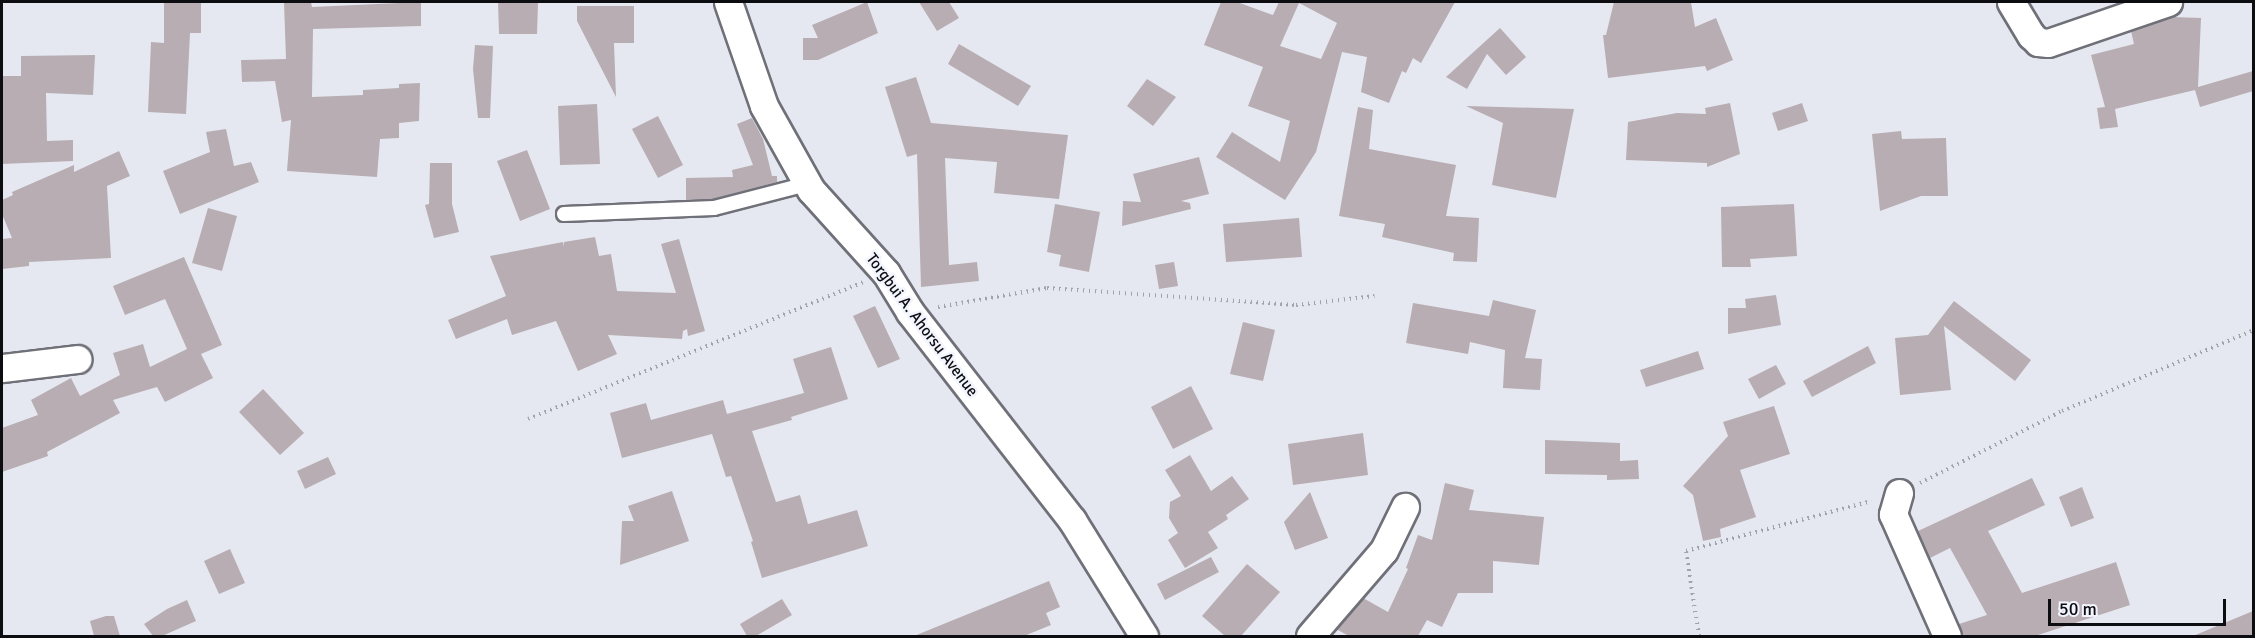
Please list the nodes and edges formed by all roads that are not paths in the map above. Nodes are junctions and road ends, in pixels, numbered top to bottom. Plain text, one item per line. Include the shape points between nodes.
1 (728, 2) edge
2 (2011, 2) edge
3 (2168, 2) edge
4 (807, 184) junction
5 (564, 214) dead end
6 (77, 359) dead end
7 (2, 368) edge
8 (1899, 493) road end
9 (1405, 507) dead end
10 (1144, 636) edge
11 (1310, 636) edge
12 (1947, 636) edge

1 - 4 street, Torgbui A. Ahorsu Avenue via 764,106
2 - 3 street via 2031,35 2038,42 2048,43
4 - 5 lane via 714,208
4 - 10 street, Torgbui A. Ahorsu Avenue via 886,273 910,312 1072,520
6 - 7 street
8 - 12 street via 1893,514
9 - 11 street via 1384,549

